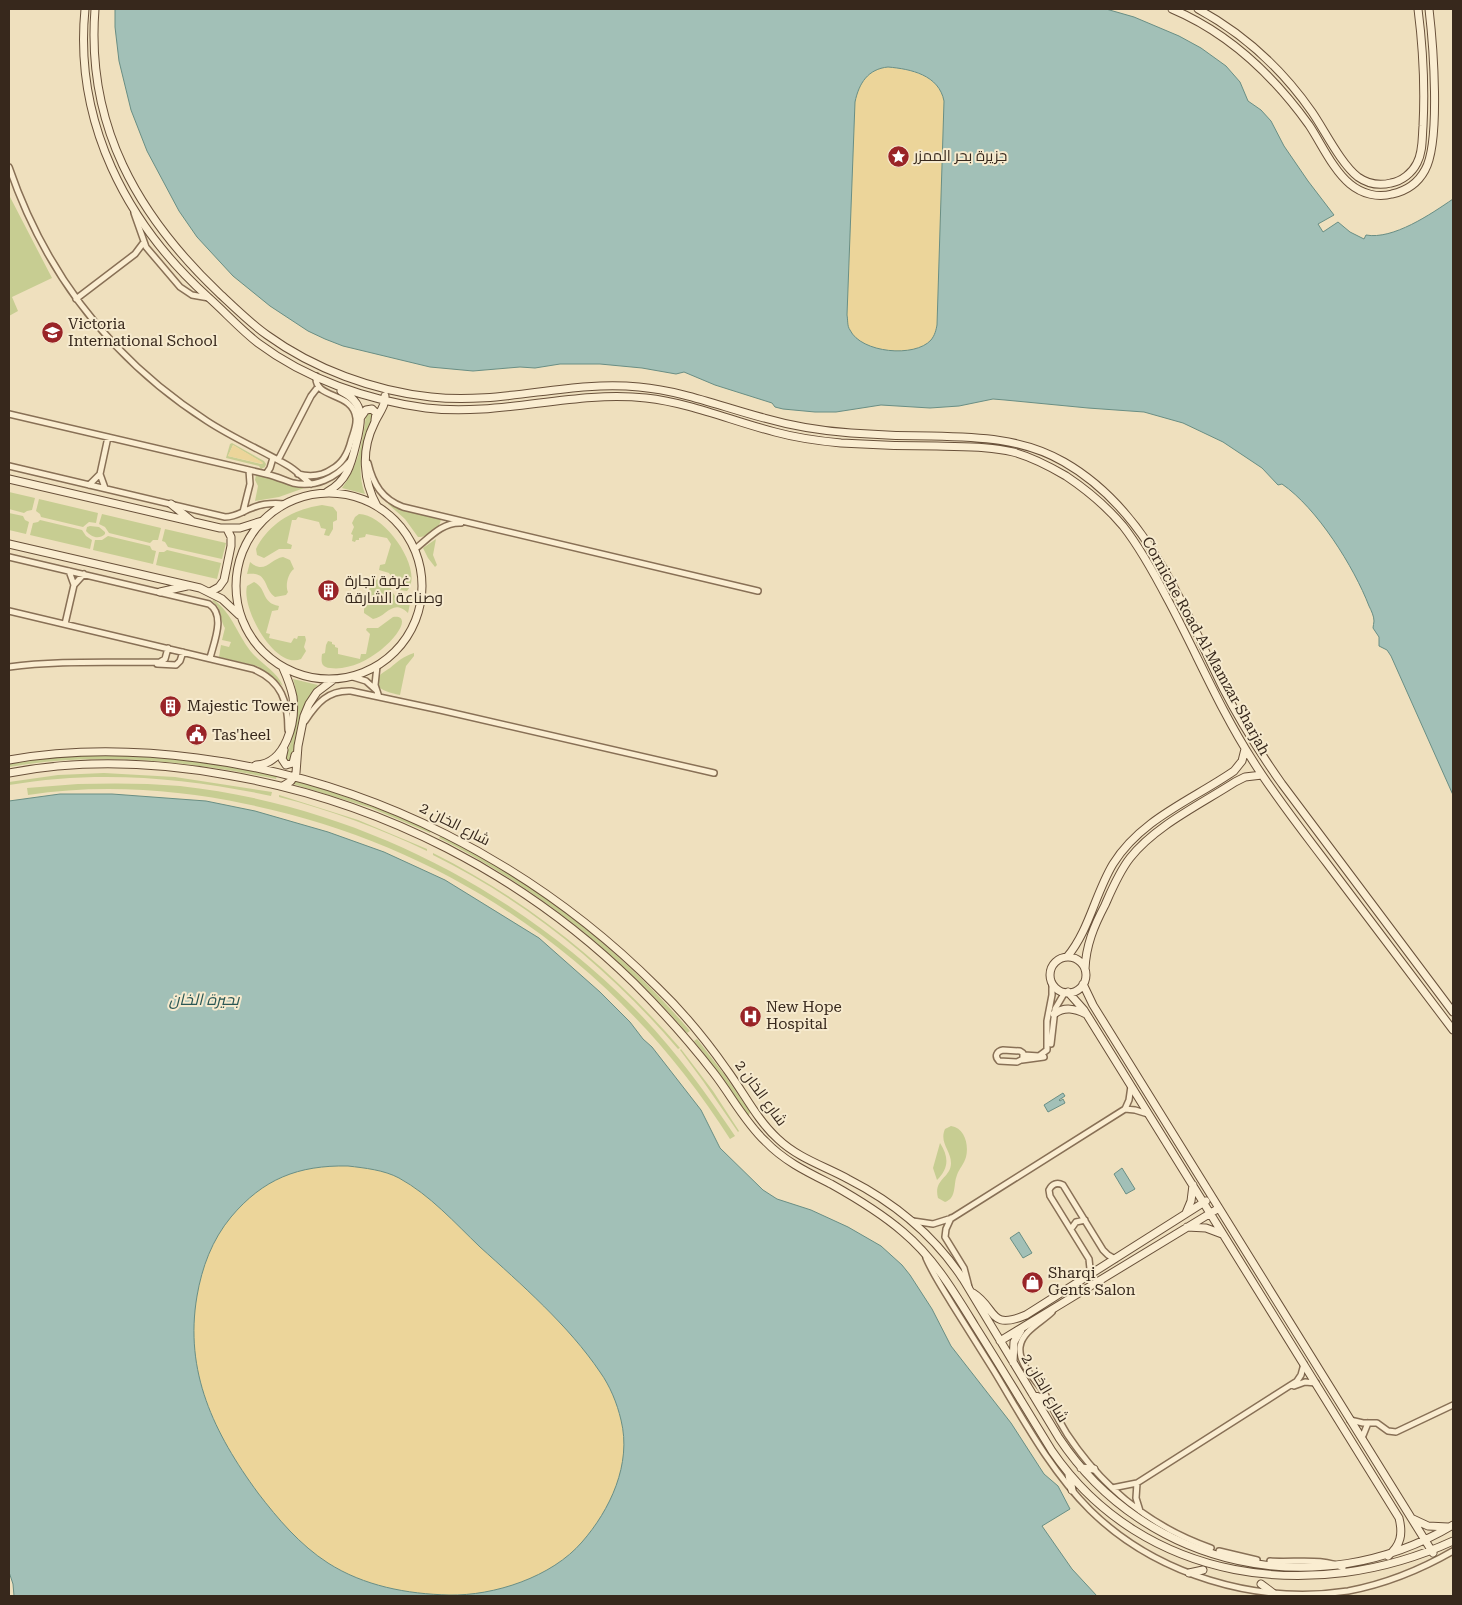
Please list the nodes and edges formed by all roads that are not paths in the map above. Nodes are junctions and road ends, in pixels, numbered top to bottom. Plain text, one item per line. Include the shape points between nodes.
1 (85, 9) edge
2 (95, 9) edge
3 (1172, 9) edge
4 (1198, 9) edge
5 (1418, 9) edge
6 (1429, 9) edge
7 (1209, 15) junction
8 (1203, 25) junction
9 (1277, 69) junction
10 (1269, 76) junction
11 (9, 167) edge
12 (132, 207) junction
13 (144, 241) junction
14 (150, 253) junction
15 (135, 254) junction
16 (209, 298) junction
17 (76, 299) junction
18 (332, 370) junction
19 (316, 376) junction
20 (327, 381) junction
21 (318, 387) junction
22 (380, 387) junction
23 (385, 400) junction
24 (9, 414) edge
25 (361, 417) junction
26 (375, 420) junction
27 (885, 434) junction
28 (108, 437) junction
29 (884, 445) junction
30 (354, 454) junction
31 (365, 455) junction
32 (276, 459) junction
33 (9, 466) edge
34 (249, 470) junction
35 (100, 474) junction
36 (266, 474) junction
37 (298, 474) junction
38 (9, 479) edge
39 (311, 484) junction
40 (90, 485) junction
41 (105, 488) junction
42 (324, 493) junction
43 (171, 504) junction
44 (286, 504) junction
45 (377, 506) junction
46 (243, 512) junction
47 (264, 520) junction
48 (194, 522) junction
49 (474, 523) junction
50 (227, 529) junction
51 (9, 544) edge
52 (415, 549) junction
53 (9, 557) edge
54 (1162, 565) junction
55 (1152, 570) junction
56 (69, 571) junction
57 (84, 574) junction
58 (74, 585) junction
59 (189, 585) junction
60 (758, 591) dead end
61 (160, 592) junction
62 (210, 592) junction
63 (9, 611) edge
64 (241, 618) junction
65 (65, 624) junction
66 (213, 644) junction
67 (168, 648) junction
68 (183, 652) junction
69 (210, 658) junction
70 (147, 662) junction
71 (377, 666) junction
72 (9, 667) edge
73 (283, 668) junction
74 (353, 676) junction
75 (333, 680) junction
76 (376, 690) junction
77 (379, 697) junction
78 (303, 723) junction
79 (288, 733) junction
80 (284, 745) junction
81 (298, 746) junction
82 (1245, 749) junction
83 (9, 760) edge
84 (238, 764) junction
85 (9, 773) edge
86 (714, 773) dead end
87 (1262, 775) junction
88 (294, 776) junction
89 (283, 786) junction
90 (1067, 957) junction
91 (1085, 969) junction
92 (1052, 983) junction
93 (1083, 984) junction
94 (1067, 992) junction
95 (1453, 1012) edge
96 (1054, 1014) junction
97 (1087, 1014) junction
98 (1453, 1030) edge
99 (1023, 1058) junction
100 (1034, 1058) junction
101 (1131, 1085) junction
102 (1125, 1109) junction
103 (757, 1114) junction
104 (1148, 1114) junction
105 (747, 1121) junction
106 (768, 1129) junction
107 (760, 1136) junction
108 (1193, 1185) junction
109 (1212, 1198) junction
110 (1204, 1203) junction
111 (1219, 1208) junction
112 (1210, 1213) junction
113 (1186, 1214) junction
114 (952, 1218) junction
115 (1085, 1220) junction
116 (913, 1221) junction
117 (1187, 1227) junction
118 (1071, 1229) junction
119 (1222, 1234) junction
120 (924, 1251) junction
121 (1115, 1259) junction
122 (1087, 1277) junction
123 (970, 1291) junction
124 (1057, 1307) junction
125 (1023, 1328) junction
126 (1000, 1341) junction
127 (1013, 1362) junction
128 (1304, 1363) junction
129 (1316, 1383) junction
130 (1282, 1390) junction
131 (1033, 1395) junction
132 (1048, 1400) junction
133 (1453, 1405) edge
134 (1350, 1420) junction
135 (1368, 1424) junction
136 (1362, 1438) junction
137 (1081, 1468) junction
138 (1094, 1469) junction
139 (1069, 1474) junction
140 (1137, 1483) junction
141 (1112, 1488) junction
142 (1072, 1490) junction
143 (1141, 1513) junction
144 (1410, 1517) junction
145 (1452, 1526) edge
146 (1426, 1541) junction
147 (1453, 1541) edge
148 (1417, 1545) junction
149 (1453, 1552) edge
150 (1433, 1553) junction
151 (1424, 1557) junction
152 (1386, 1558) junction
153 (1343, 1568) junction
154 (1211, 1572) junction
155 (1189, 1573) junction
156 (1379, 1574) dead end
157 (1238, 1579) dead end
158 (1274, 1584) dead end
159 (1273, 1593) junction

1 - 12 street, Corniche Road Al Mamzar Sharjah via 84,62 93,114 110,164
2 - 18 street, Corniche Road Al Mamzar Sharjah via 95,62 104,112 121,161 150,216 193,268 255,326 284,346
3 - 8 street
4 - 7 street
5 - 9 street via 1424,82 1421,152 1412,170 1396,182 1374,184 1356,175
6 - 10 street via 1434,81 1431,154 1426,170 1407,189 1390,195 1373,195 1350,184
7 - 8 street
7 - 9 street via 1245,40
8 - 10 street via 1238,48
9 - 10 street
11 - 17 street via 40,243
12 - 13 street
12 - 16 street, Corniche Road Al Mamzar Sharjah via 167,256
13 - 14 street
13 - 15 street
14 - 15 street
14 - 16 street via 183,290 196,297
15 - 17 street
16 - 19 street, Corniche Road Al Mamzar Sharjah via 257,342
17 - 32 street via 118,348 175,399 223,431
18 - 20 street
18 - 22 street, Corniche Road Al Mamzar Sharjah
19 - 20 street, Corniche Road Al Mamzar Sharjah
19 - 21 street
20 - 23 street, Corniche Road Al Mamzar Sharjah
20 - 25 street via 354,400
21 - 32 street
21 - 37 street via 350,405 355,414 355,428 347,454 337,466 318,475
22 - 23 street
22 - 27 street, Corniche Road Al Mamzar Sharjah via 430,397 463,399 511,397 592,386 641,387 690,395 797,426
23 - 26 street
23 - 29 street, Corniche Road Al Mamzar Sharjah via 432,408 474,410 579,397 644,398 695,407 798,438
24 - 28 street
25 - 26 street via 366,410 372,409 376,414
25 - 30 street
26 - 31 street
27 - 29 street
27 - 54 street, Corniche Road Al Mamzar Sharjah via 994,439 1046,452 1085,475 1112,498 1142,533
28 - 34 street
28 - 35 street
29 - 55 street, Corniche Road Al Mamzar Sharjah via 992,448 1043,463 1078,484 1113,514
30 - 39 street via 336,474
30 - 42 street via 342,480
31 - 45 street via 367,482
31 - 49 street via 375,484 392,502
32 - 36 street
32 - 37 street
33 - 40 street
34 - 36 street
34 - 46 street via 250,488
35 - 40 street
35 - 41 street
36 - 39 street
37 - 39 street
38 - 48 street
40 - 41 street
41 - 43 street
42 - 44 street
42 - 45 street via 352,496
43 - 46 street via 225,516
43 - 48 street
44 - 46 street via 263,504
44 - 47 street
45 - 52 street via 397,522
47 - 50 street
47 - 64 street via 250,537 238,565 236,589
48 - 50 street
49 - 52 street via 446,525
49 - 60 street
50 - 62 street via 232,546 224,580
51 - 59 street
52 - 71 street via 423,581 417,618 404,642
53 - 56 street
54 - 55 street
54 - 95 street, Corniche Road Al Mamzar Sharjah via 1234,709 1261,754
55 - 82 street, Corniche Road Al Mamzar Sharjah
56 - 57 street
56 - 58 street
57 - 58 street
57 - 61 street
58 - 65 street
59 - 61 street
59 - 62 street
61 - 66 street via 206,603 214,608 218,620
62 - 64 street
63 - 65 street
64 - 73 street via 257,646
65 - 67 street
66 - 68 street via 203,653
66 - 69 street
67 - 68 street
67 - 70 street via 163,660
68 - 69 street
68 - 70 street via 176,665
69 - 79 street via 253,669 271,680 285,702
70 - 72 street via 60,662
71 - 74 street
71 - 76 street
73 - 75 street via 311,678
73 - 79 street via 293,696 293,715
74 - 75 street
74 - 76 street
75 - 78 street via 313,698
76 - 77 street
77 - 78 street via 351,691 332,693 320,701
77 - 86 street
78 - 81 street
79 - 80 street
80 - 81 street via 282,759 288,765 294,762
80 - 84 street via 269,762
81 - 88 street
82 - 87 street, Corniche Road Al Mamzar Sharjah
82 - 90 street via 1242,761 1234,771 1155,820 1128,844 1110,870 1080,939
83 - 84 street, شارع الخان 2 via 100,751 166,754
84 - 88 street, شارع الخان 2
85 - 89 street, شارع الخان 2 via 59,766 140,765 213,772
87 - 91 street via 1235,782 1162,828 1136,851 1120,874 1095,925
87 - 98 street, Corniche Road Al Mamzar Sharjah
88 - 89 street
88 - 103 street, شارع الخان 2 via 371,801 440,831 501,864 556,901 634,964 670,1000 714,1052
89 - 105 street, شارع الخان 2 via 341,803 421,835 491,872 546,909 602,952 653,1002 705,1061
90 - 91 street via 1078,960
90 - 92 street via 1052,968
91 - 93 street
92 - 94 street
92 - 100 street via 1047,1021 1048,1047 1044,1054
93 - 94 street via 1075,991
93 - 109 street via 1093,1006
94 - 96 street via 1056,1004
94 - 97 street
96 - 97 street via 1068,1008
96 - 100 street via 1050,1052 1043,1058
97 - 101 street
99 - 99 street via 1020,1051 1003,1050 996,1056 1000,1062 1018,1062
99 - 100 street
101 - 102 street
101 - 104 street
102 - 104 street
102 - 114 street
103 - 105 street
103 - 106 street, شارع الخان 2
104 - 108 street
105 - 107 street, شارع الخان 2
106 - 107 street
106 - 116 street, شارع الخان 2 via 797,1154 853,1181
107 - 120 street, شارع الخان 2 via 788,1161 882,1215
108 - 110 street
108 - 113 street
109 - 110 street
109 - 111 street
110 - 112 street
110 - 113 street
111 - 112 street
111 - 134 street
112 - 117 street
112 - 119 street
113 - 121 street
114 - 116 street via 933,1224
114 - 123 street via 945,1237 964,1268
115 - 118 street via 1076,1222
115 - 118 street via 1063,1185 1053,1185 1049,1190 1050,1196
115 - 121 street via 1103,1250
116 - 123 street, شارع الخان 2 via 948,1258
117 - 119 street via 1206,1228
117 - 124 street
118 - 122 street via 1089,1259
119 - 128 street
120 - 139 street, شارع الخان 2 via 950,1285
120 - 142 street via 933,1273 1043,1452
121 - 122 street
122 - 123 street via 1026,1315 1010,1321 994,1316
123 - 126 street, شارع الخان 2
124 - 125 street
124 - 132 street via 1025,1334 1020,1348 1024,1363
125 - 126 street
125 - 127 street via 1014,1342
126 - 127 street, شارع الخان 2
127 - 131 street, شارع الخان 2
128 - 129 street
128 - 130 street via 1299,1379
129 - 130 street via 1301,1383
129 - 152 street via 1399,1518 1400,1540
130 - 140 street
131 - 132 street
131 - 137 street, شارع الخان 2
132 - 138 street via 1067,1434
133 - 135 street via 1398,1432 1388,1431 1375,1422
134 - 135 street
134 - 136 street
135 - 136 street
136 - 144 street
137 - 138 street
137 - 153 street, شارع الخان 2 via 1110,1498 1140,1521 1200,1554 1229,1563 1273,1570
138 - 141 street
139 - 142 street
139 - 154 street, شارع الخان 2 via 1100,1507 1129,1531 1162,1551
140 - 141 street
140 - 143 street via 1136,1498
141 - 143 street
142 - 155 street via 1100,1520 1122,1537
143 - 153 street via 1186,1538 1234,1555 1284,1562 1329,1562
144 - 145 street via 1428,1526
144 - 146 street
145 - 146 street, شارع الخان 2
146 - 148 street, شارع الخان 2
146 - 150 street
147 - 150 street
148 - 151 street
148 - 152 street, شارع الخان 2
149 - 159 street via 1418,1570 1366,1587 1324,1594
150 - 151 street
151 - 156 street
152 - 153 street, شارع الخان 2
154 - 155 street
154 - 157 street, شارع الخان 2
155 - 159 street via 1238,1588
158 - 159 street via 1255,1582

